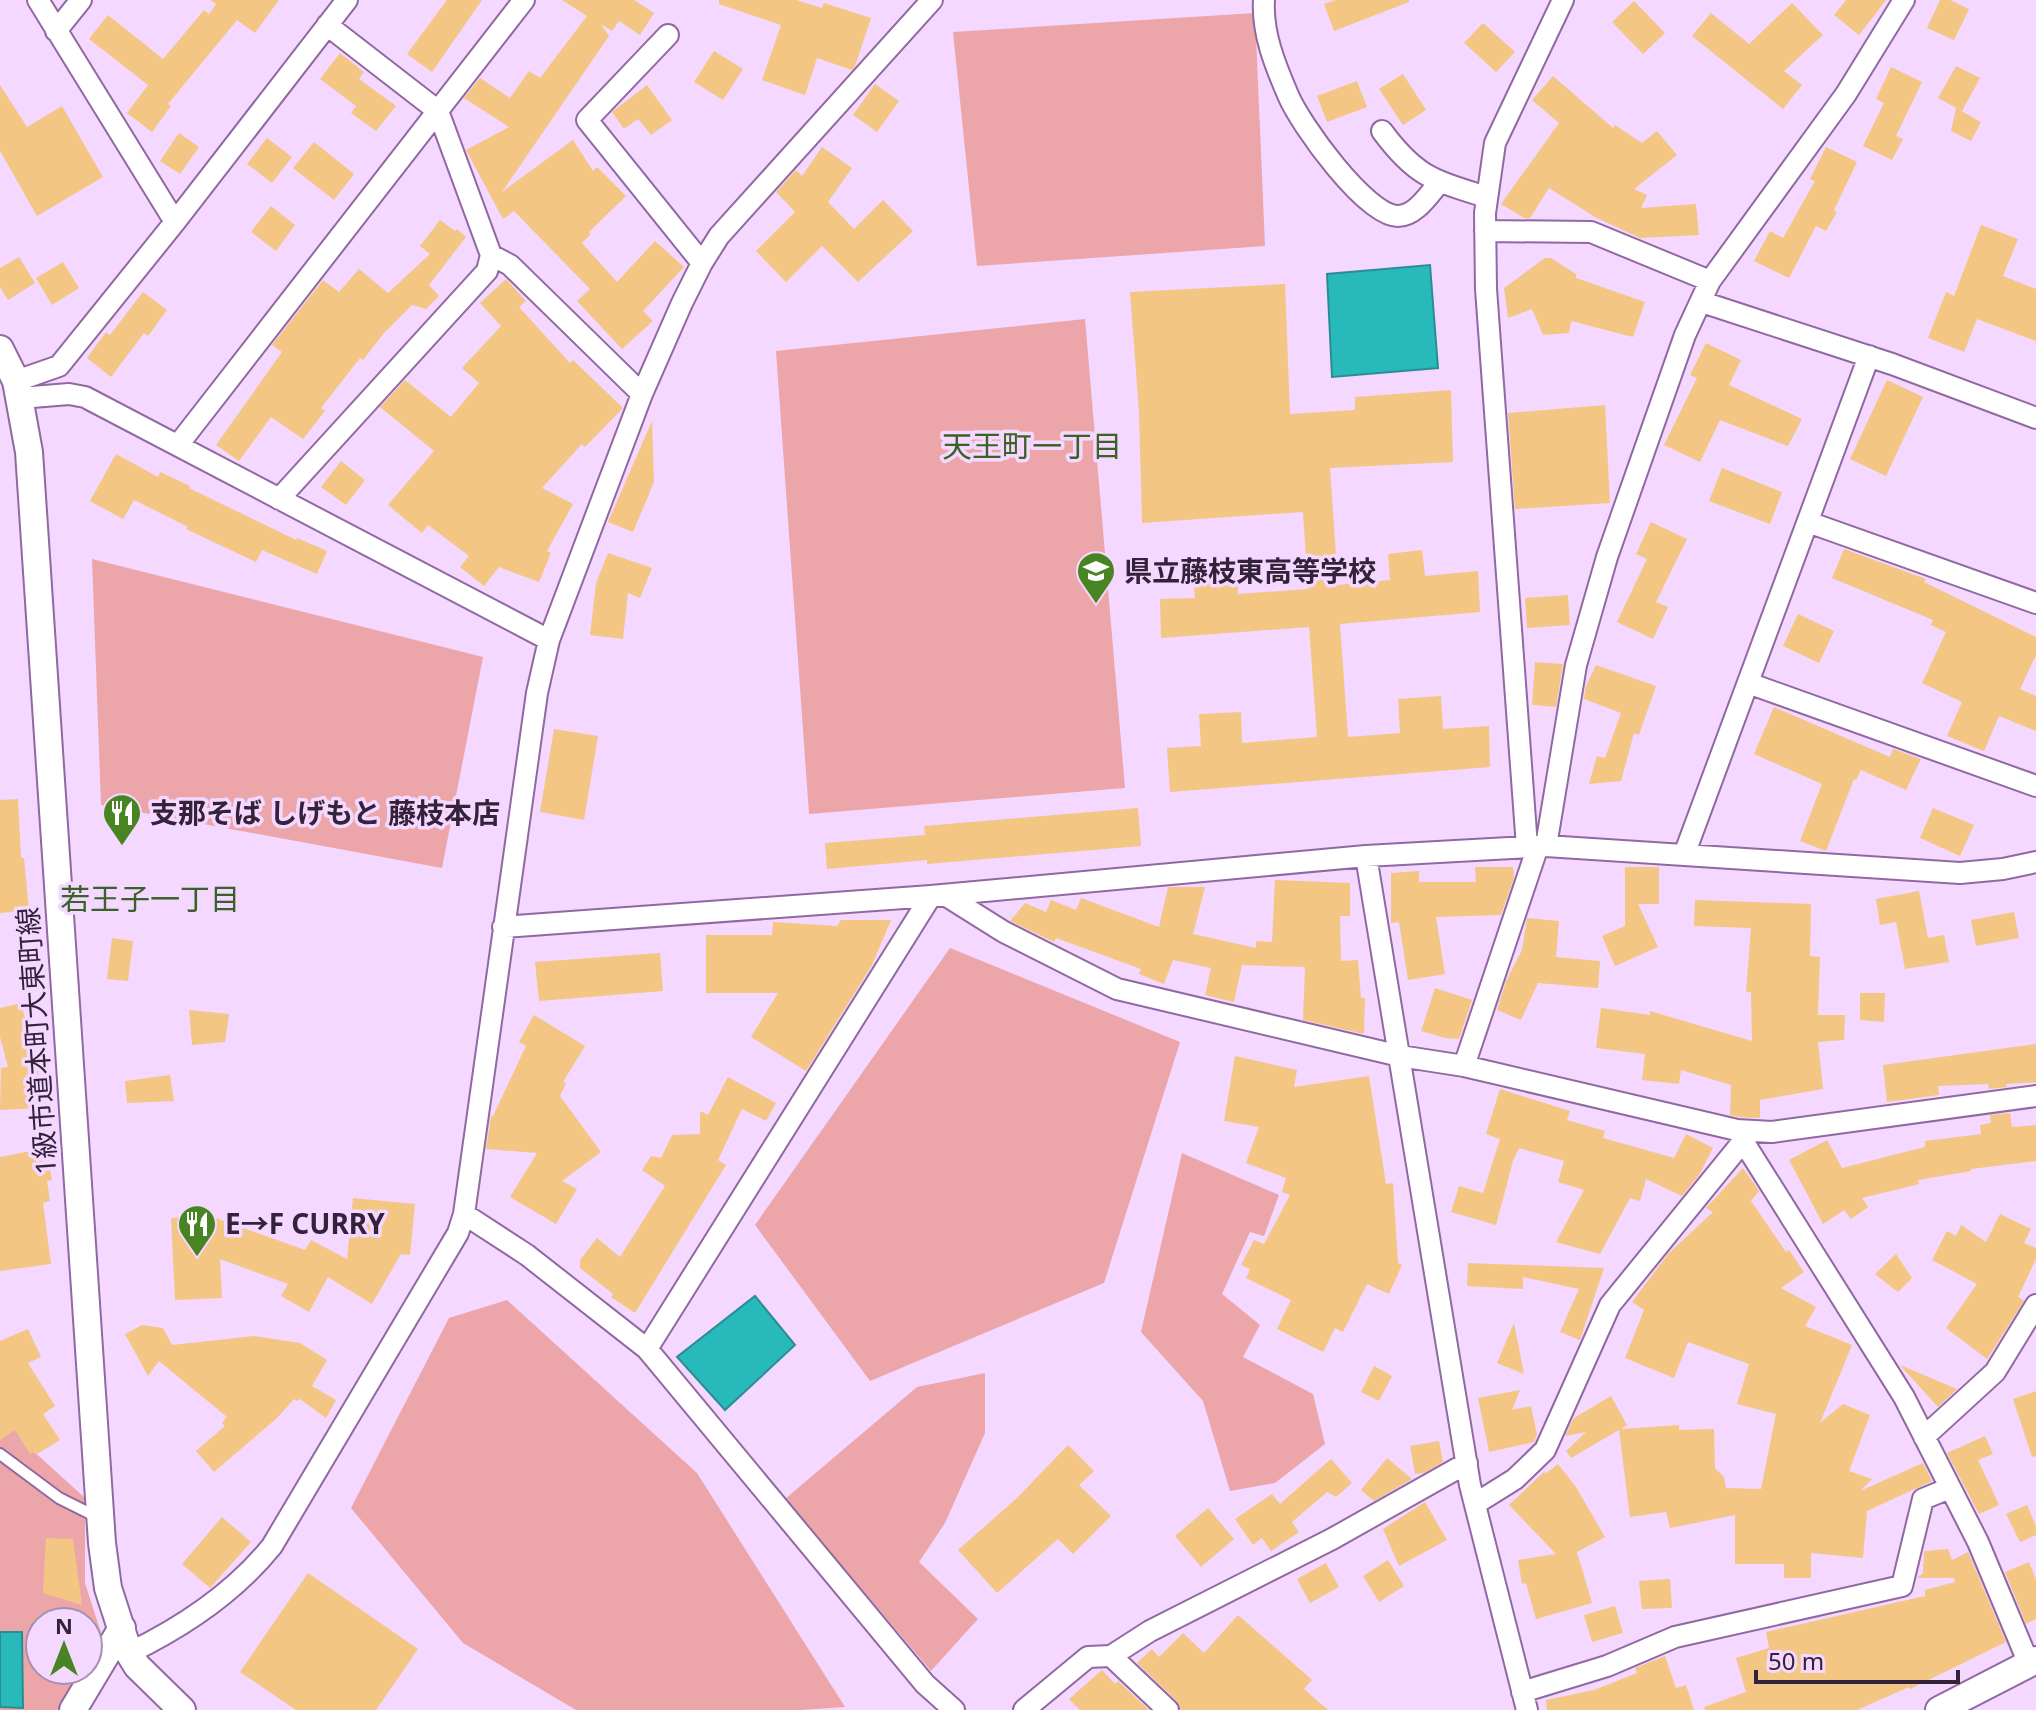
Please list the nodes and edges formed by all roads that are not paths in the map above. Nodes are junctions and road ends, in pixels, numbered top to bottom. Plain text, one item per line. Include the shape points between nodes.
1 (38, 0) edge
2 (81, 0) edge
3 (347, 0) edge
4 (524, 0) edge
5 (932, 0) edge
6 (1264, 0) edge
7 (1563, 0) edge
8 (1904, 0) edge
9 (327, 25) junction
10 (56, 31) junction
11 (668, 35) dead end
12 (438, 111) junction
13 (1382, 131) dead end
14 (1440, 182) junction
15 (1486, 197) junction
16 (175, 222) junction
17 (1485, 231) junction
18 (491, 255) junction
19 (702, 263) junction
20 (1710, 281) junction
21 (1702, 302) junction
22 (0, 349) edge
23 (1869, 356) junction
24 (18, 389) junction
25 (642, 394) junction
26 (2036, 418) edge
27 (178, 445) junction
28 (279, 499) junction
29 (1808, 522) junction
30 (2036, 603) edge
31 (549, 640) junction
32 (1748, 683) junction
33 (2036, 786) edge
34 (1537, 846) junction
35 (1684, 855) junction
36 (1366, 856) junction
37 (2036, 862) edge
38 (938, 896) junction
39 (503, 927) junction
40 (1400, 1056) junction
41 (1464, 1066) junction
42 (2036, 1096) edge
43 (1747, 1136) junction
44 (464, 1214) junction
45 (2036, 1305) edge
46 (647, 1349) junction
47 (1924, 1437) junction
48 (0, 1454) edge
49 (1467, 1463) junction
50 (1950, 1488) junction
51 (1475, 1504) junction
52 (101, 1519) junction
53 (126, 1641) junction
54 (1111, 1656) junction
55 (2033, 1662) edge
56 (1525, 1701) edge
57 (73, 1710) edge
58 (182, 1710) edge
59 (954, 1710) edge
60 (1024, 1710) edge
61 (1168, 1710) edge
62 (1939, 1710) edge

1 - 10 street
2 - 10 street
3 - 9 street
4 - 12 street
5 - 19 street via 719,236
6 - 14 street via 1268,40 1289,99 1333,164 1370,204 1396,217 1412,213
7 - 15 street via 1495,143
8 - 20 street via 1846,94
9 - 12 street
9 - 16 street
10 - 16 street
11 - 19 street via 587,120
12 - 18 street
12 - 27 street
13 - 14 street via 1402,158
14 - 15 street
15 - 17 street
16 - 24 street via 59,366
17 - 20 street via 1591,232
17 - 34 street
18 - 25 street via 510,265
18 - 28 street via 487,271
19 - 25 street
20 - 21 street
21 - 23 street
21 - 34 street via 1685,335 1607,557 1576,665
22 - 24 street, 1級市道本町大東町線
23 - 26 street
23 - 29 street
24 - 27 street via 85,397
24 - 52 street, 1級市道本町大東町線 via 29,452
25 - 31 street
27 - 28 street
28 - 31 street
29 - 30 street
29 - 32 street
31 - 39 street
32 - 33 street
32 - 35 street
34 - 35 street
34 - 36 street
34 - 41 street
35 - 37 street via 1960,873
36 - 38 street
36 - 40 street
38 - 39 street
38 - 40 street via 1117,989
38 - 46 street
39 - 44 street
40 - 41 street
40 - 49 street
41 - 43 street
42 - 43 street
43 - 47 street
43 - 51 street via 1610,1305 1545,1450 1515,1479
44 - 46 street via 527,1255
44 - 53 street via 445,1258 272,1546 250,1573 173,1632
45 - 47 street via 1995,1372
46 - 59 street via 925,1684
47 - 50 street
48 - 52 lane via 59,1498
49 - 51 street
49 - 54 street
50 - 55 street
50 - 56 street via 1923,1499 1902,1586 1675,1637
51 - 56 street
52 - 53 street, 1級市道本町大東町線 via 108,1588
53 - 57 street
53 - 58 street, 1級市道本町大東町線 via 137,1666
54 - 60 street via 1088,1657
54 - 61 street
55 - 62 street

